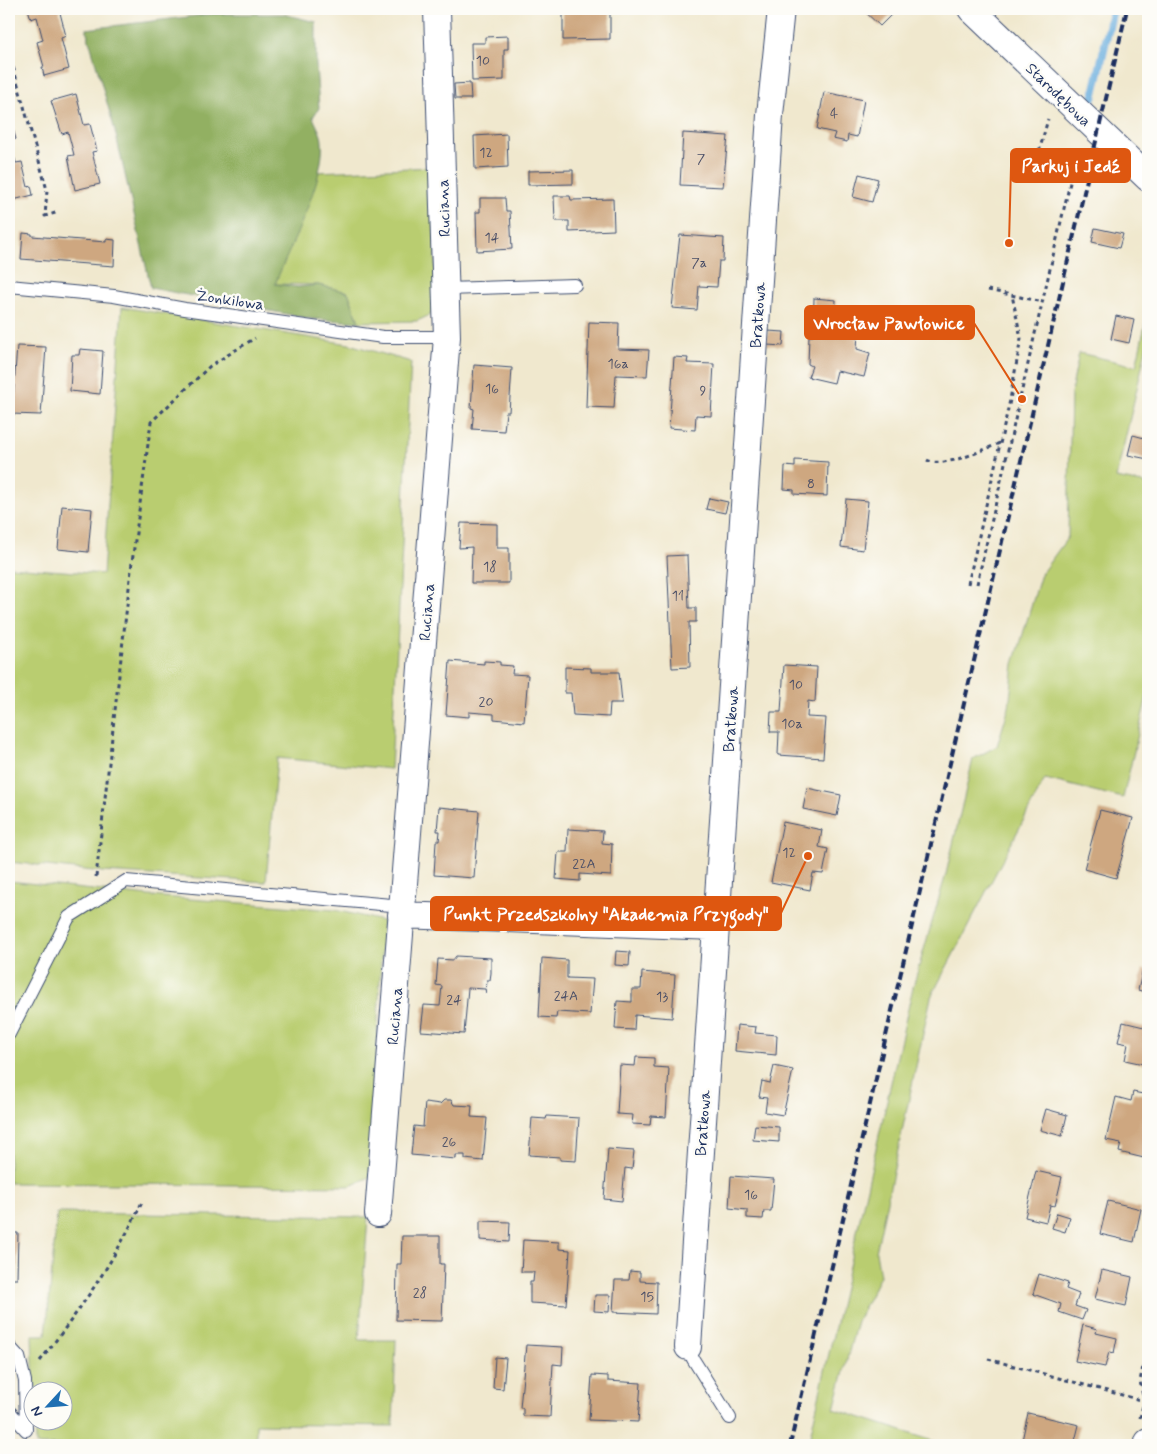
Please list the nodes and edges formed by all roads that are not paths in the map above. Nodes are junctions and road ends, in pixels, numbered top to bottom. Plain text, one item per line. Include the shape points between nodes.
1 (437, 9) edge
2 (781, 9) edge
3 (971, 9) edge
4 (1148, 178) edge
5 (9, 286) edge
6 (575, 286) dead end
7 (447, 289) junction
8 (447, 336) junction
9 (402, 911) junction
10 (715, 927) junction
11 (9, 1034) edge
12 (378, 1214) dead end
13 (9, 1346) edge
14 (688, 1347) joint
15 (9, 1411) edge
16 (730, 1418) dead end

1 - 7 street, Ruciana
2 - 10 street, Bratkowa via 777,26
3 - 4 street, Starodębowa
5 - 8 lane, Żonkilowa via 114,296 185,310 383,337
6 - 7 lane
7 - 8 street, Ruciana
8 - 9 street, Ruciana
9 - 10 street
9 - 11 lane via 126,881 70,917
9 - 12 street, Ruciana
10 - 14 street, Bratkowa
13 - 15 lane via 19,1357 25,1381 26,1430
14 - 16 lane, Bratkowa

